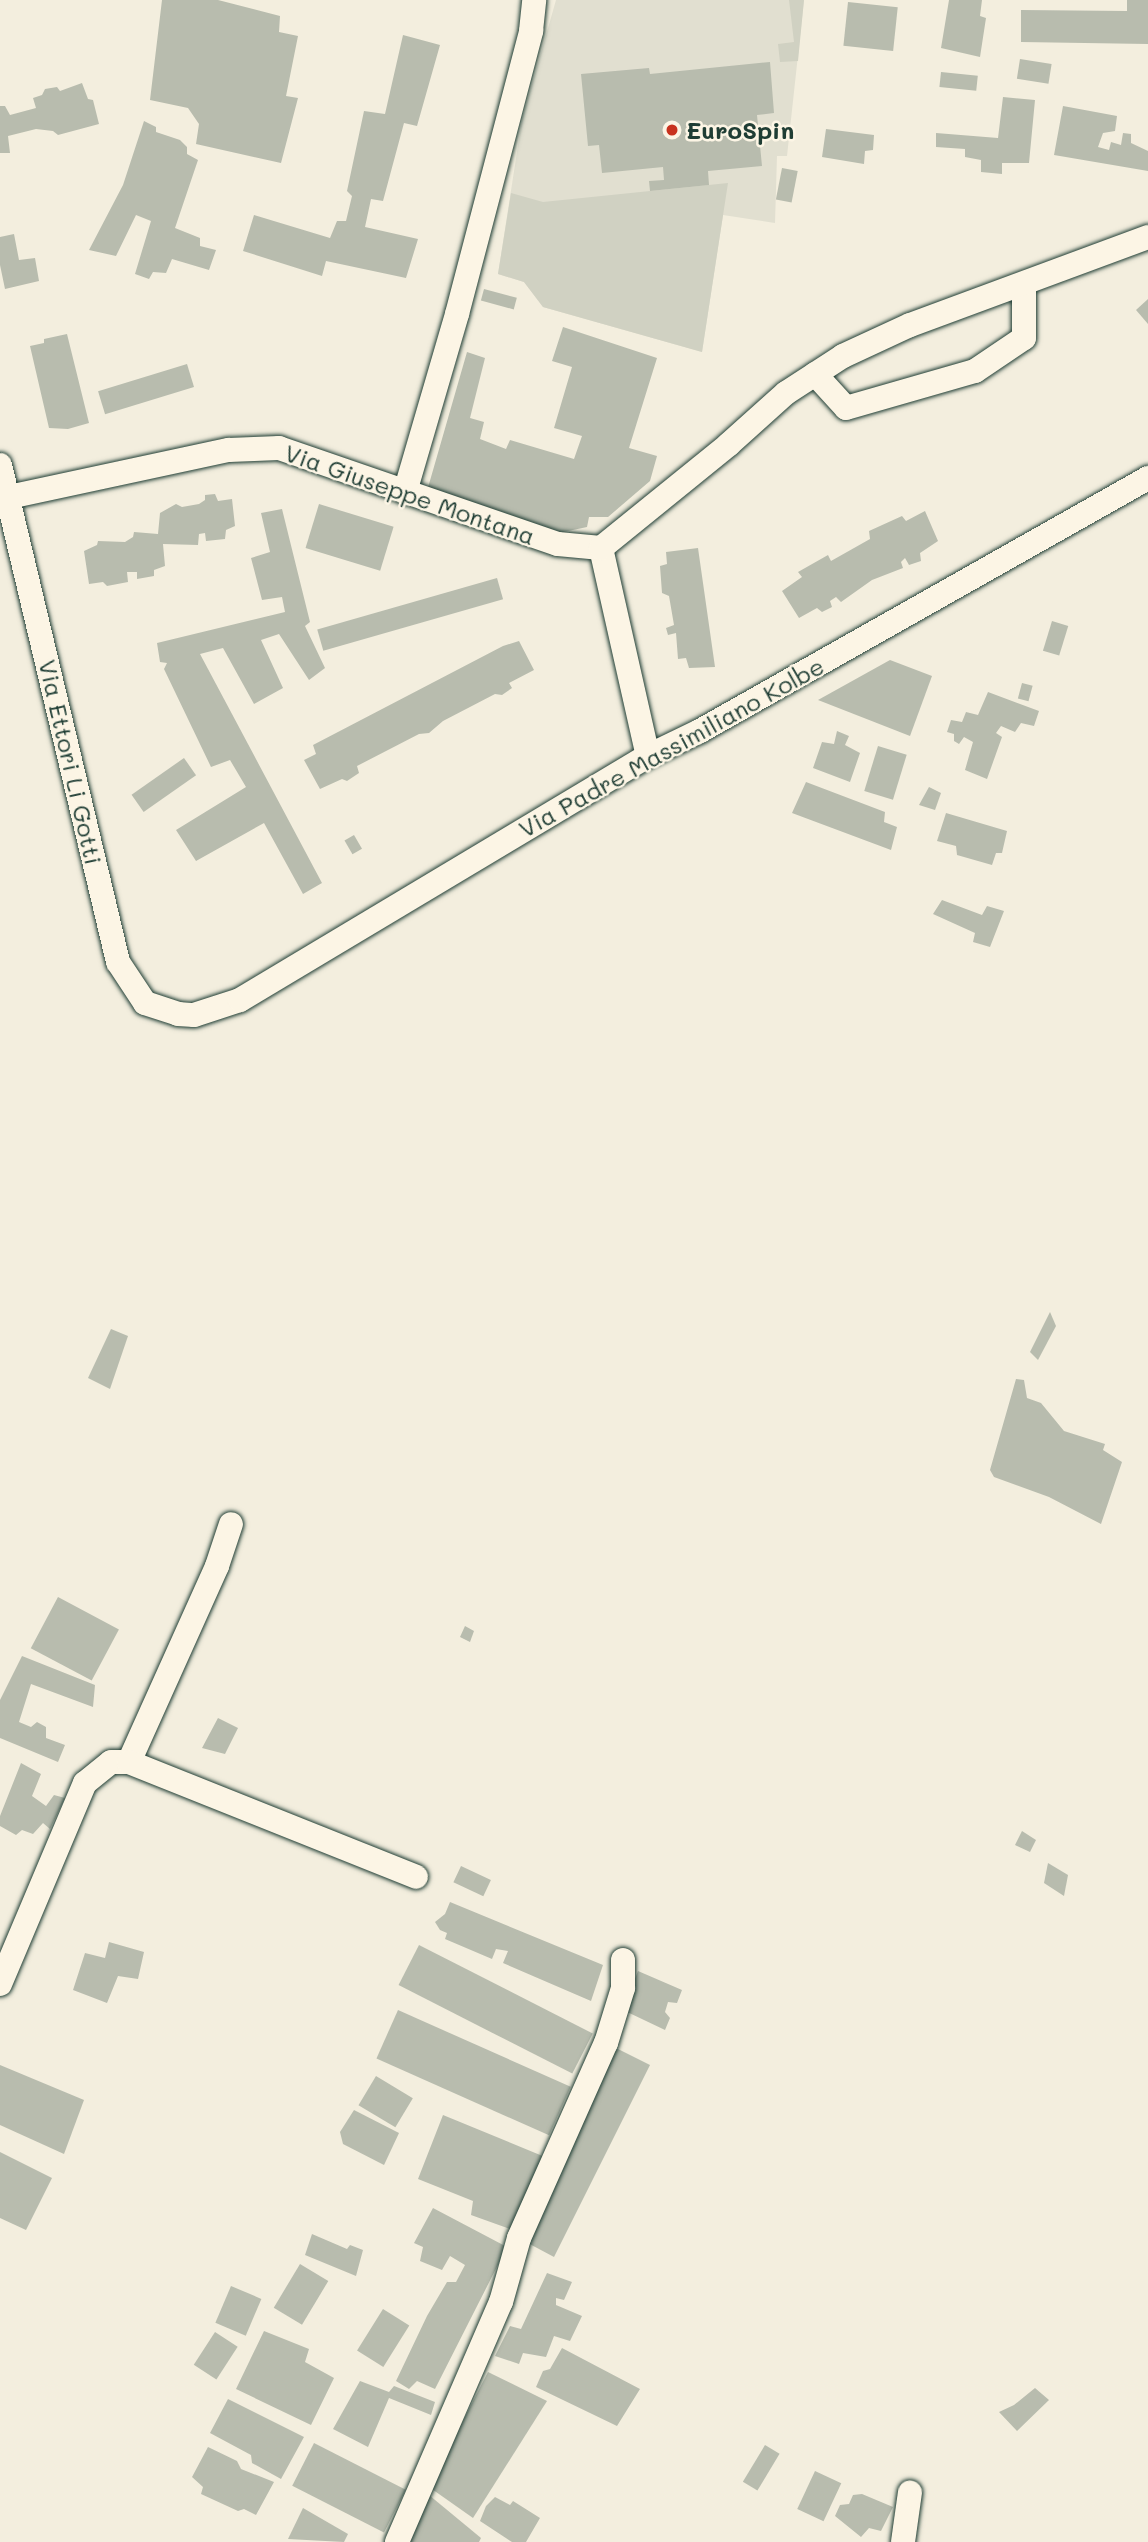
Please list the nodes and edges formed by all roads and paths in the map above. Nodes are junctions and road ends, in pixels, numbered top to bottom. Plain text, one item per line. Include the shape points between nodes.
1 (534, 0) edge
2 (1148, 237) edge
3 (1024, 285) junction
4 (815, 374) junction
5 (0, 464) edge
6 (1148, 478) edge
7 (405, 492) junction
8 (9, 496) junction
9 (601, 548) junction
10 (648, 756) junction
11 (194, 1015) joint
12 (232, 1524) dead end
13 (129, 1762) junction
14 (416, 1877) dead end
15 (623, 1960) dead end
16 (0, 1984) edge
17 (910, 2492) dead end
18 (397, 2542) edge
19 (903, 2542) edge

1 - 7 street via 531,31 457,314
2 - 3 street
3 - 4 street via 910,325
3 - 4 street via 1024,338 975,371 846,408
4 - 9 street via 786,393
5 - 8 street, Via Ettori Li Gotti
6 - 10 street, Via Padre Massimiliano Kolbe
7 - 8 street, Via Giuseppe Montana via 279,448 229,450
7 - 9 street, Via Giuseppe Montana via 558,544
8 - 11 street, Via Ettori Li Gotti via 118,962 145,1003
9 - 10 street
10 - 11 street, Via Padre Massimiliano Kolbe via 240,1000
12 - 13 street
13 - 14 street
13 - 16 street via 111,1762 85,1783
15 - 18 street via 623,1988 606,2043 519,2238 501,2302
17 - 19 street

